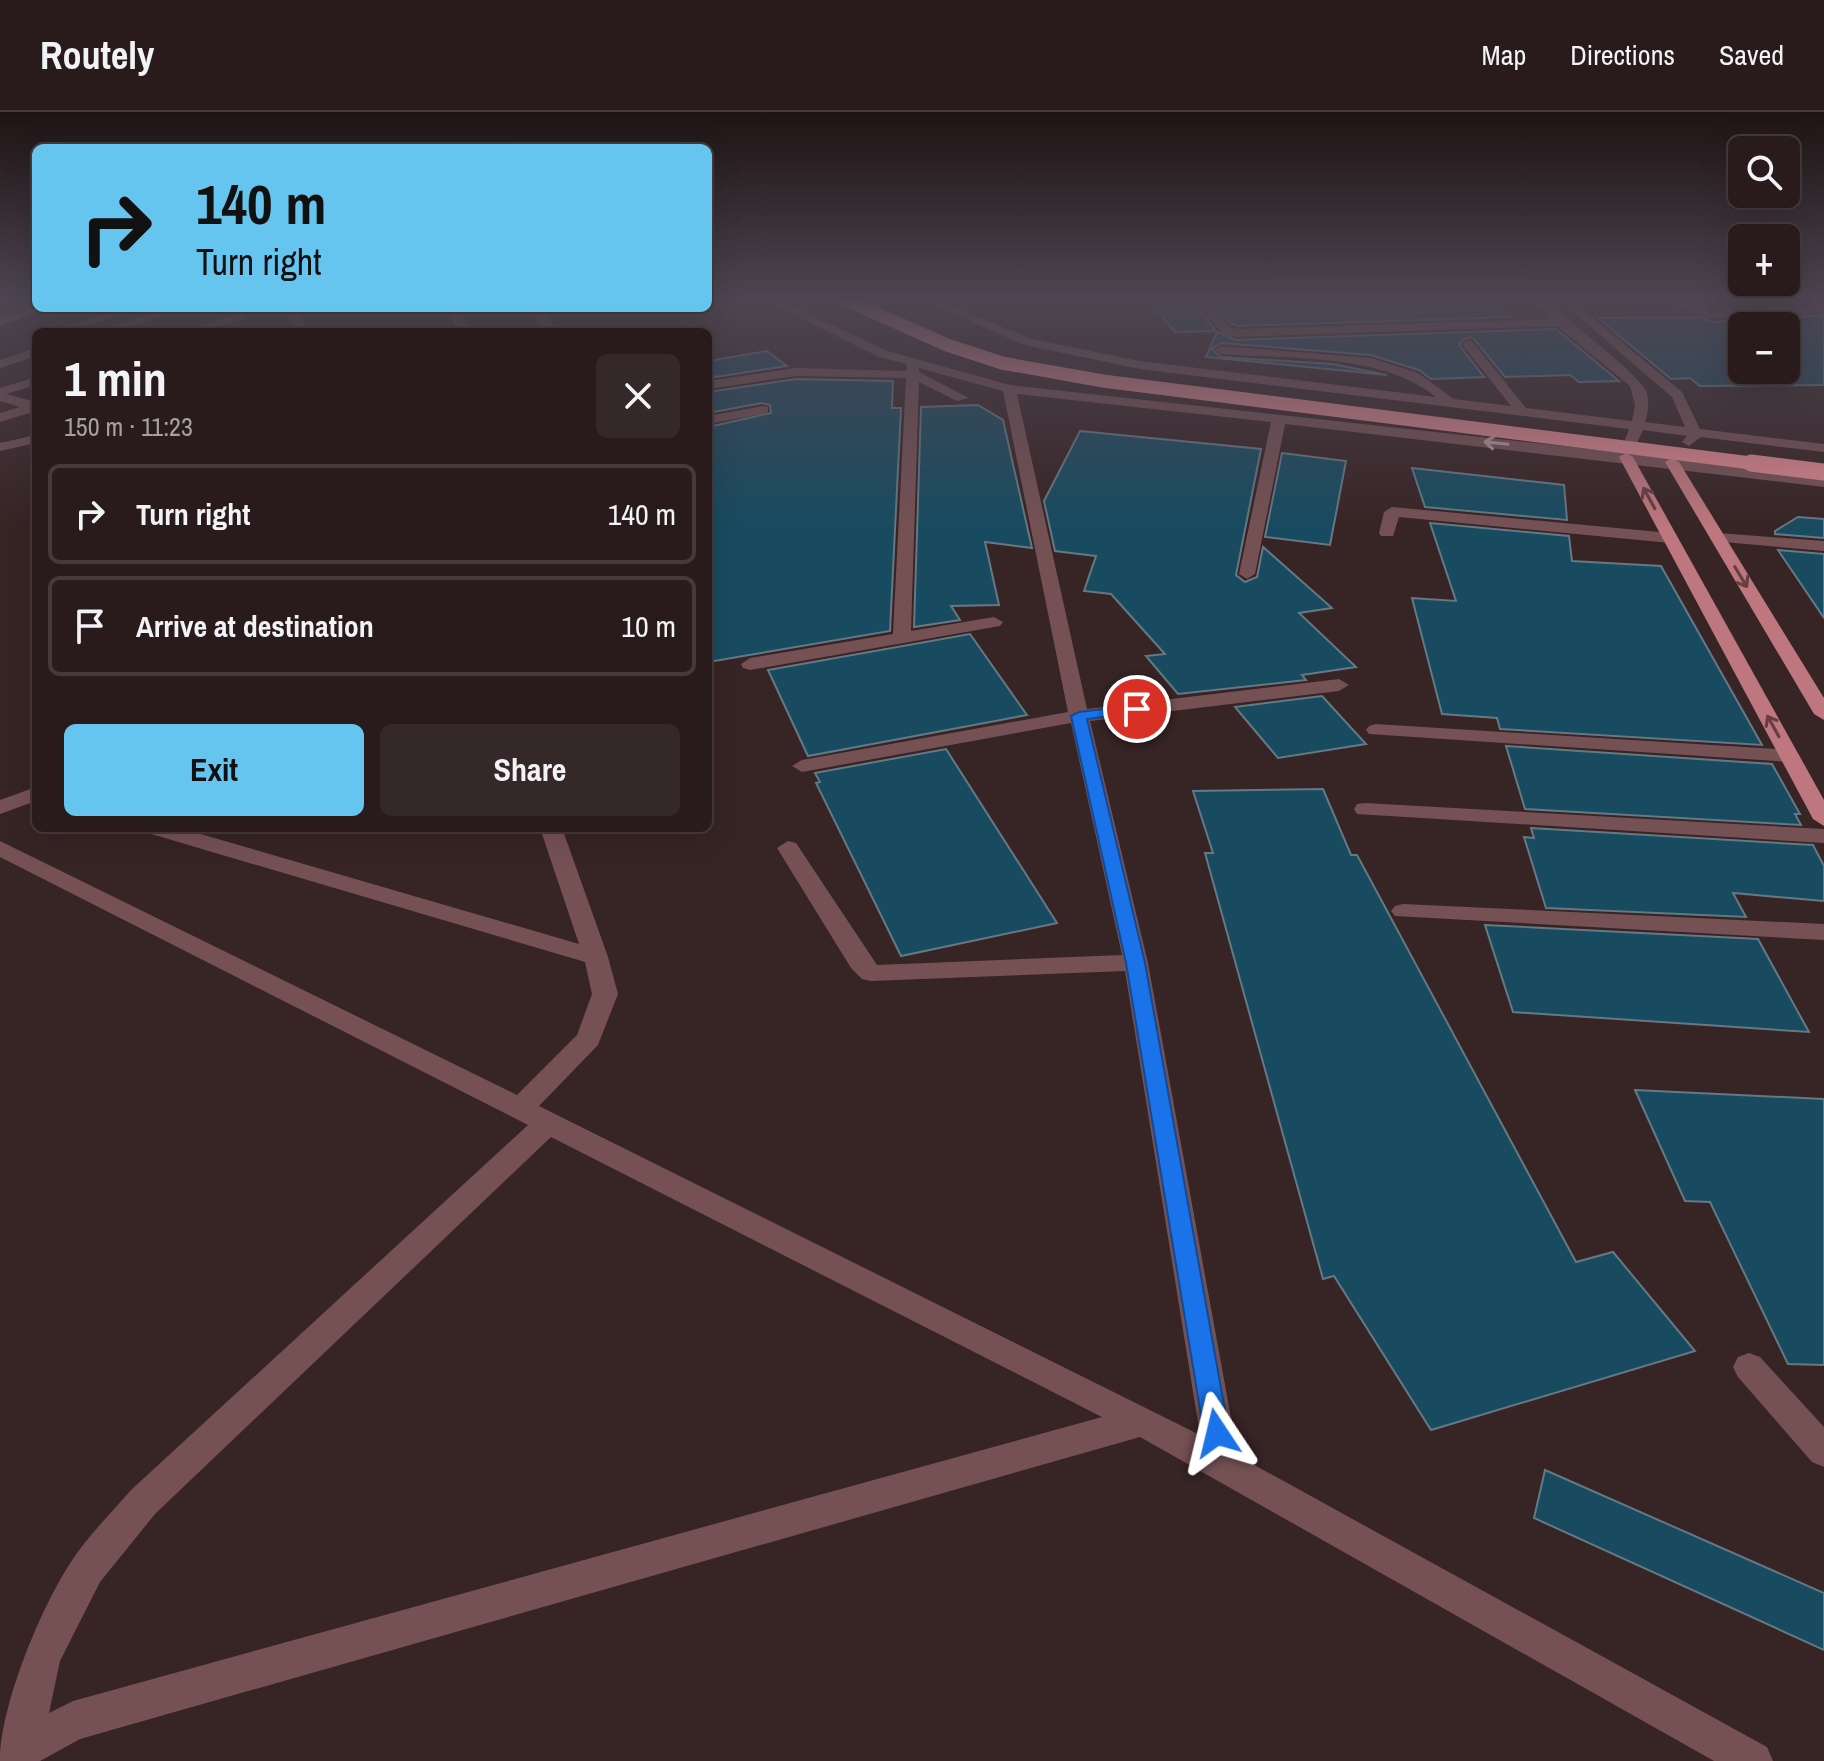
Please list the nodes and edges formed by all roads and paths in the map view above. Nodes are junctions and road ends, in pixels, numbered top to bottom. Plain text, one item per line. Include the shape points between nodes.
1 (776, 375) edge
2 (914, 375) edge
3 (924, 375) edge
4 (942, 375) edge
5 (1068, 375) edge
6 (1137, 375) edge
7 (1223, 375) edge
8 (1417, 375) edge
9 (1493, 375) edge
10 (1624, 375) edge
11 (1653, 375) edge
12 (32, 383) edge
13 (712, 384) edge
14 (1009, 389) junction
15 (0, 395) edge
16 (962, 398) dead end
17 (1449, 402) junction
18 (32, 405) edge
19 (32, 407) edge
20 (763, 410) dead end
21 (1521, 410) junction
22 (0, 418) edge
23 (712, 419) edge
24 (1279, 419) junction
25 (1637, 425) junction
26 (1696, 434) junction
27 (32, 440) edge
28 (0, 447) edge
29 (1824, 448) edge
30 (1626, 457) junction
31 (1824, 460) edge
32 (1672, 462) junction
33 (1824, 472) edge
34 (1824, 482) edge
35 (1387, 533) dead end
36 (1670, 538) junction
37 (1718, 538) junction
38 (1824, 546) edge
39 (1247, 574) dead end
40 (994, 622) dead end
41 (902, 639) junction
42 (750, 664) dead end
43 (1339, 685) dead end
44 (1824, 714) edge
45 (1079, 716) junction
46 (1376, 730) dead end
47 (1790, 756) junction
48 (802, 766) dead end
49 (32, 795) edge
50 (0, 808) edge
51 (1365, 809) dead end
52 (1824, 819) edge
53 (170, 832) edge
54 (552, 832) edge
55 (1824, 836) edge
56 (0, 848) edge
57 (788, 848) dead end
58 (1403, 911) dead end
59 (1824, 932) edge
60 (596, 957) junction
61 (1136, 963) junction
62 (535, 1115) junction
63 (1749, 1367) dead end
64 (1143, 1421) junction
65 (1824, 1451) edge
66 (1222, 1464) junction
67 (13, 1756) edge
68 (1753, 1761) edge

1 - 13 street
2 - 41 street
3 - 16 street
4 - 14 street
5 - 33 highway, bridge
6 - 31 highway
7 - 17 street
8 - 17 street
9 - 21 street
10 - 25 street via 1643,396
11 - 26 street via 1686,407
12 - 15 street
14 - 24 street
14 - 45 street
15 - 18 street
17 - 21 street
19 - 22 street
20 - 23 street
21 - 25 street
30 -> 24 street
24 - 39 street
25 - 26 street
25 - 30 street
26 - 29 street
26 - 32 street
27 - 28 street
30 - 32 street
36 -> 30 main road
32 - 34 street
32 - 37 main road
35 - 36 street via 1392,512
47 -> 36 main road
37 - 38 street
37 -> 44 main road
40 - 41 street
41 - 42 street
43 - 45 street
45 - 48 street
45 - 61 street
46 - 47 street
47 - 52 main road
49 - 50 street
51 - 55 street
53 - 60 street
54 - 60 street
56 - 62 street
57 - 61 street via 871,973
58 - 59 street
60 - 62 street via 605,994 589,1039
61 - 66 street
62 - 64 street
62 - 67 street via 143,1502 87,1569 42,1657
63 - 65 street
64 - 66 street
64 - 67 street via 73,1721
66 - 68 street

